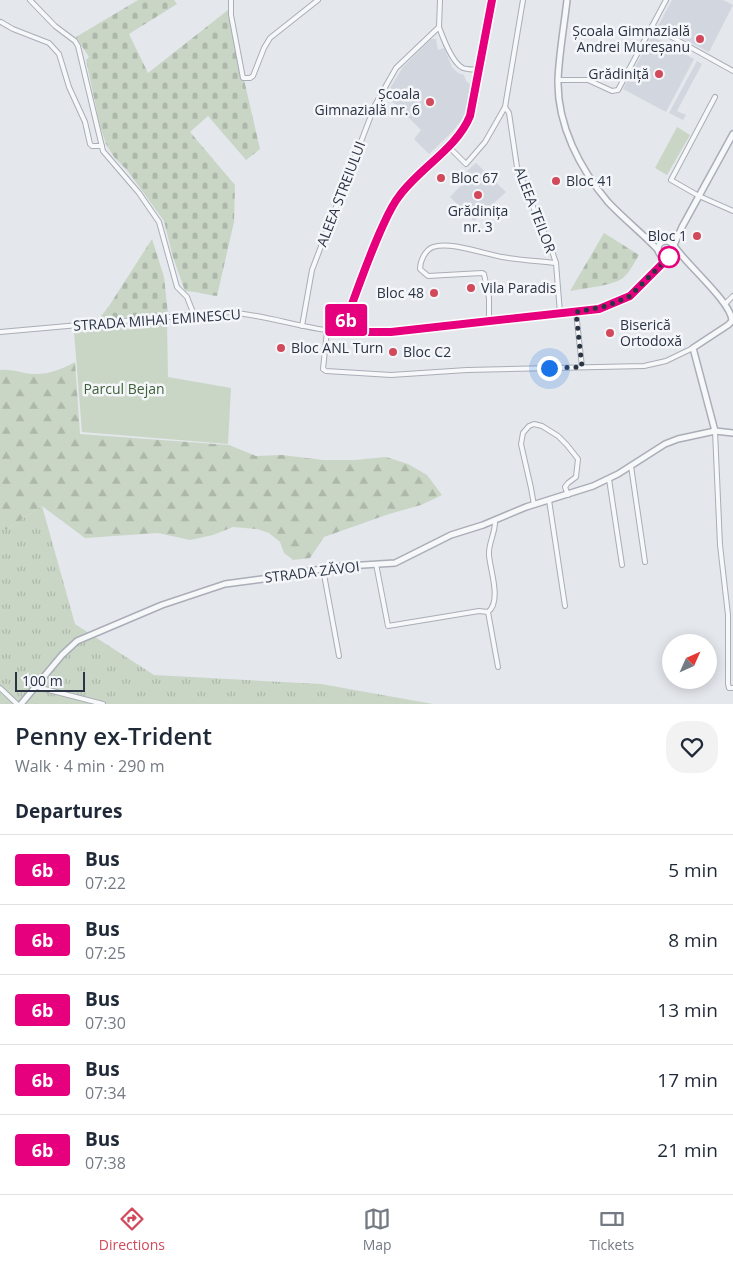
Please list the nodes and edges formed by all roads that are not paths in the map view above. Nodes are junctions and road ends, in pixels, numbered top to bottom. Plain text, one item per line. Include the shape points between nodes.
1 (30, 0) edge
2 (231, 0) edge
3 (318, 0) edge
4 (440, 0) edge
5 (492, 0) edge
6 (523, 0) edge
7 (567, 0) edge
8 (666, 0) edge
9 (1, 22) edge
10 (652, 26) junction
11 (439, 27) junction
12 (479, 70) junction
13 (733, 71) edge
14 (558, 80) junction
15 (715, 97) dead end
16 (505, 107) junction
17 (733, 134) edge
18 (102, 146) junction
19 (448, 146) junction
20 (699, 196) junction
21 (733, 211) edge
22 (680, 231) junction
23 (646, 237) junction
24 (665, 240) junction
25 (674, 246) junction
26 (658, 251) junction
27 (670, 256) junction
28 (685, 262) junction
29 (556, 263) junction
30 (657, 269) junction
31 (733, 296) edge
32 (725, 304) junction
33 (576, 312) junction
34 (560, 313) junction
35 (194, 315) junction
36 (489, 320) junction
37 (302, 326) junction
38 (327, 331) junction
39 (0, 332) edge
40 (342, 332) junction
41 (693, 348) junction
42 (582, 367) junction
43 (715, 431) junction
44 (733, 433) edge
45 (631, 466) junction
46 (609, 479) junction
47 (568, 495) junction
48 (549, 500) junction
49 (534, 505) junction
50 (495, 520) junction
51 (645, 562) dead end
52 (376, 564) junction
53 (622, 566) dead end
54 (323, 569) junction
55 (565, 606) dead end
56 (488, 612) junction
57 (339, 656) dead end
58 (498, 667) dead end
59 (37, 687) junction
60 (0, 688) edge
61 (733, 688) edge
62 (17, 704) edge
63 (21, 704) edge
64 (103, 704) edge

1 - 18 street via 78,46
2 - 3 street via 243,78 253,76 270,38
4 - 11 street
5 - 12 street
6 - 16 street, ALEEA TEILOR
7 - 14 street
8 - 10 street
9 - 18 street via 49,43 60,54 90,144
10 - 13 street
10 - 14 street via 618,90 612,91 588,80
11 - 12 street via 457,63
11 - 37 street, ALEEA STREIULUI via 396,68 375,105 312,270
12 - 19 street via 467,124
14 - 23 street via 563,115 579,158 597,188
15 - 20 street via 671,180
16 - 19 street, ALEEA TEILOR via 485,142 466,164
16 - 29 street, ALEEA TEILOR via 517,166
17 - 20 street
18 - 35 street via 108,159 139,193 159,222 177,287 187,297
19 - 40 street via 392,207
20 - 21 street
20 - 22 street
22 - 24 street
22 - 25 street
23 - 24 street
23 - 26 street
24 - 25 street
24 - 26 street via 658,245
25 - 27 street
25 - 28 street
26 - 27 street via 662,256
26 - 30 street
27 - 28 street
27 - 30 street, STRADA MIHAI EMINESCU
28 - 32 street
29 - 34 street, ALEEA TEILOR
29 - 36 street via 502,257 451,246 428,250 420,269 428,276 484,274
30 - 33 street, STRADA MIHAI EMINESCU via 638,290 621,301 599,309
31 - 32 street
32 - 41 street via 732,314 732,321
33 - 34 street, STRADA MIHAI EMINESCU
33 - 42 street
34 - 36 street, STRADA MIHAI EMINESCU
35 - 37 street, STRADA MIHAI EMINESCU via 243,313
35 - 39 street, STRADA MIHAI EMINESCU
36 - 40 street, STRADA MIHAI EMINESCU via 391,332
37 - 38 street, STRADA MIHAI EMINESCU
38 - 40 street, STRADA MIHAI EMINESCU
38 - 42 street via 323,368 329,372 391,375
41 - 42 street via 666,361 644,366
41 - 43 street
43 - 44 street, STRADA ZĂVOI
43 - 45 street, STRADA ZĂVOI via 665,444
43 - 61 street via 720,545 728,615 728,684
45 - 46 street, STRADA ZĂVOI
45 - 51 street
46 - 47 street, STRADA ZĂVOI
46 - 53 street
47 - 48 street, STRADA ZĂVOI
47 - 49 street via 565,487 577,475 577,458 553,432 531,425 524,430 521,444
48 - 49 street, STRADA ZĂVOI
48 - 55 street
49 - 50 street, STRADA ZĂVOI
50 - 52 street, STRADA ZĂVOI via 437,541 395,563
50 - 56 street via 489,554 495,593
52 - 54 street, STRADA ZĂVOI
52 - 56 street via 388,626
54 - 57 street
54 - 59 street, STRADA ZĂVOI via 225,584 162,605 77,641
56 - 58 street
59 - 63 street, STRADA ZĂVOI
59 - 64 street
60 - 62 street

